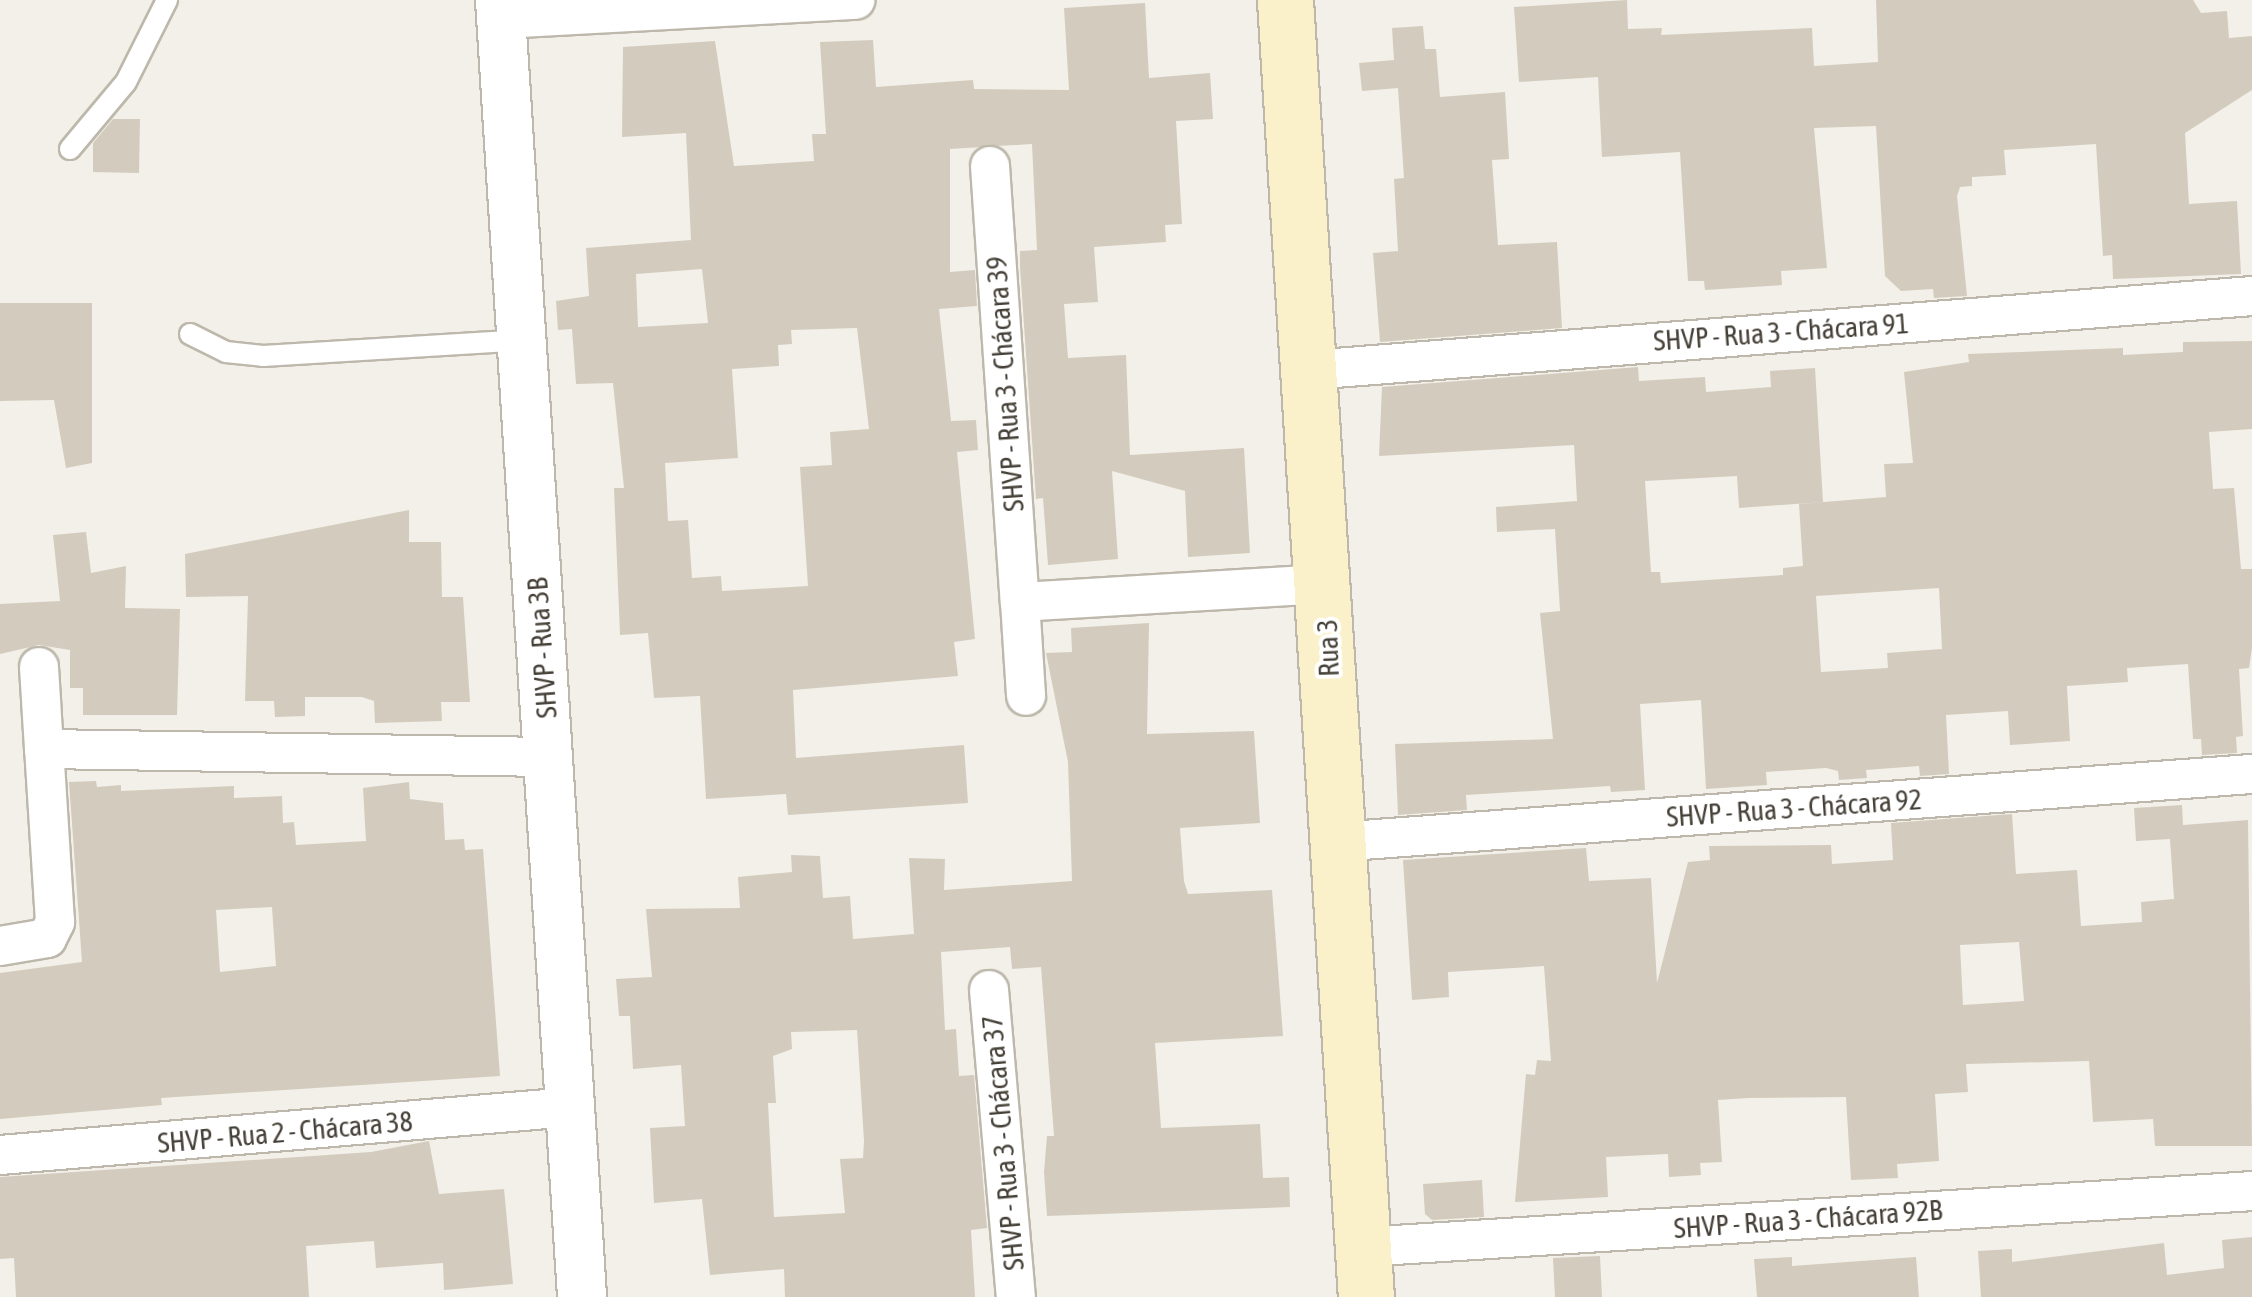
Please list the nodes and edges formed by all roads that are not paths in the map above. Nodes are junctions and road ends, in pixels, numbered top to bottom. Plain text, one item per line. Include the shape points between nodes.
1 (167, 0) edge
2 (856, 0) edge
3 (1285, 0) edge
4 (501, 9) edge
5 (70, 149) dead end
6 (990, 166) dead end
7 (2252, 296) edge
8 (190, 334) dead end
9 (522, 340) junction
10 (1310, 370) junction
11 (1325, 584) junction
12 (1020, 602) junction
13 (39, 668) dead end
14 (1026, 696) dead end
15 (44, 749) junction
16 (548, 757) junction
17 (2252, 774) edge
18 (1336, 842) junction
19 (0, 946) edge
20 (989, 990) dead end
21 (570, 1108) junction
22 (0, 1155) edge
23 (2252, 1191) edge
24 (1365, 1272) edge
25 (582, 1297) edge
26 (1016, 1297) edge

1 - 5 lane via 126,82
2 - 4 street
3 - 10 main road, Rua 3
4 - 9 street, SHVP - Rua 3B
6 - 12 street, SHVP - Rua 3 - Chácara 39
7 - 10 street, SHVP - Rua 3 - Chácara 91
8 - 9 lane via 226,352 263,356
9 - 16 street, SHVP - Rua 3B
10 - 11 main road, Rua 3
11 - 12 street
11 - 18 main road, Rua 3
12 - 14 street, SHVP - Rua 3 - Chácara 39
13 - 15 street
15 - 16 street
15 - 19 street via 54,922 47,938
16 - 21 street, SHVP - Rua 3B
17 - 18 street, SHVP - Rua 3 - Chácara 92
18 - 24 main road, Rua 3
20 - 26 street, SHVP - Rua 3 - Chácara 37
21 - 22 street, SHVP - Rua 2 - Chácara 38
21 - 25 street, SHVP - Rua 3B
23 - 24 street, SHVP - Rua 3 - Chácara 92B

